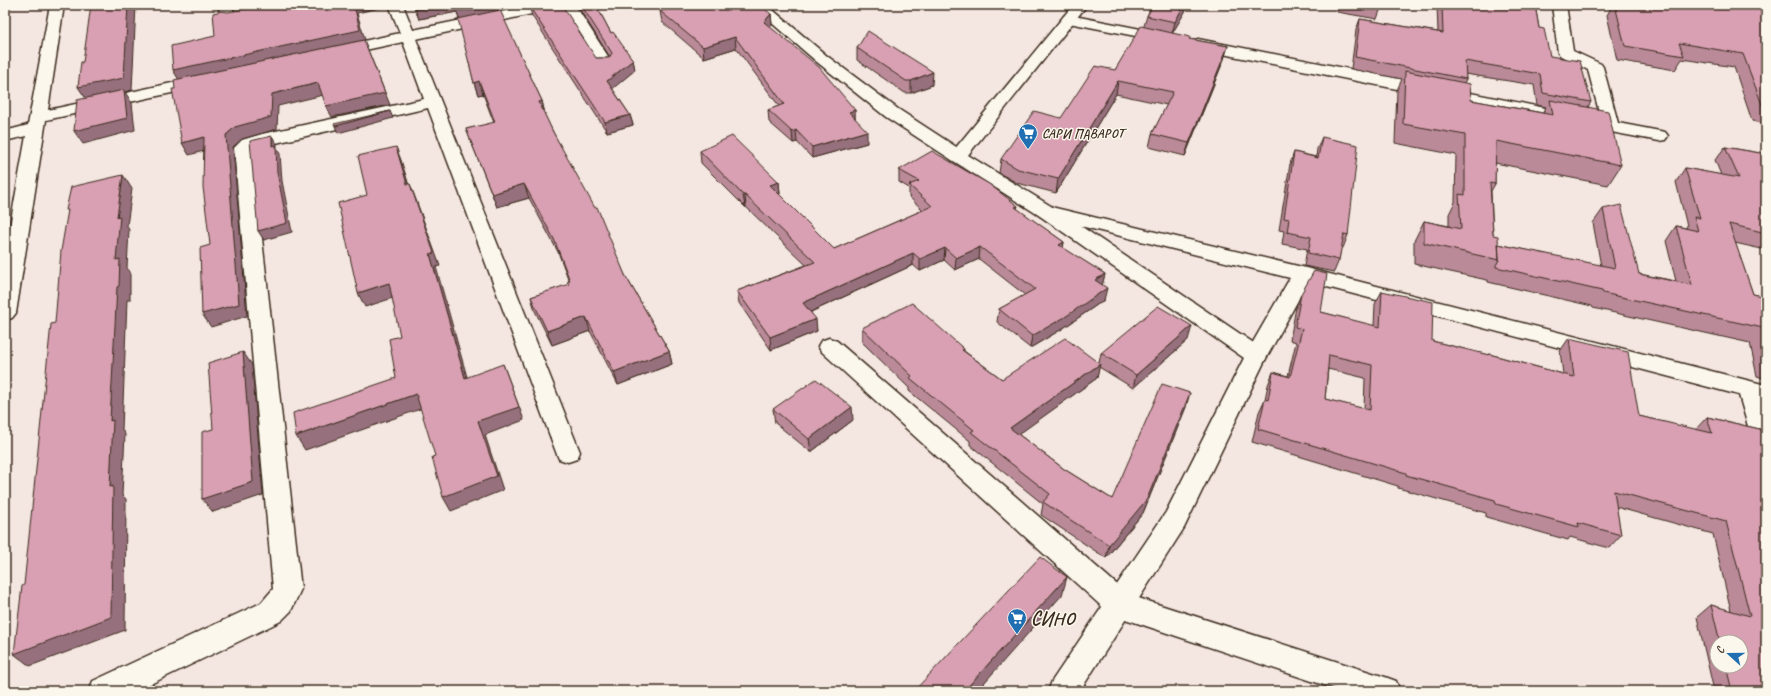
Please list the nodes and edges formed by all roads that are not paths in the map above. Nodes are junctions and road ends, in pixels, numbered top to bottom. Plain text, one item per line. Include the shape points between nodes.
1 (57, 5) edge
2 (225, 5) edge
3 (295, 5) edge
4 (396, 5) edge
5 (555, 5) edge
6 (568, 5) edge
7 (758, 5) edge
8 (1080, 5) edge
9 (1559, 5) edge
10 (1069, 19) junction
11 (409, 36) junction
12 (323, 54) edge
13 (605, 64) edge
14 (215, 78) edge
15 (434, 102) junction
16 (36, 123) junction
17 (1611, 127) junction
18 (5, 136) edge
19 (1659, 136) dead end
20 (958, 156) junction
21 (1047, 212) junction
22 (1302, 274) junction
23 (5, 313) edge
24 (829, 346) dead end
25 (1256, 356) junction
26 (1757, 392) edge
27 (1766, 447) edge
28 (568, 452) dead end
29 (1120, 605) junction
30 (104, 691) edge
31 (1063, 691) edge
32 (1385, 691) edge

1 - 16 street
2 - 3 street via 227,15 233,17
4 - 11 street
5 - 11 street
6 - 13 street
7 - 20 street via 892,113
8 - 10 street
9 - 17 street via 1566,53 1595,67
10 - 17 street
10 - 20 street
11 - 12 street
11 - 15 street
14 - 16 street
15 - 28 street
15 - 30 street via 268,138 243,148 287,589 281,602 271,612
16 - 18 street
16 - 23 street
17 - 19 street
20 - 21 street
21 - 22 street
21 - 25 street
22 - 25 street
22 - 26 street
24 - 29 street
25 - 29 street via 1174,520
26 - 27 street
29 - 31 street
29 - 32 street

